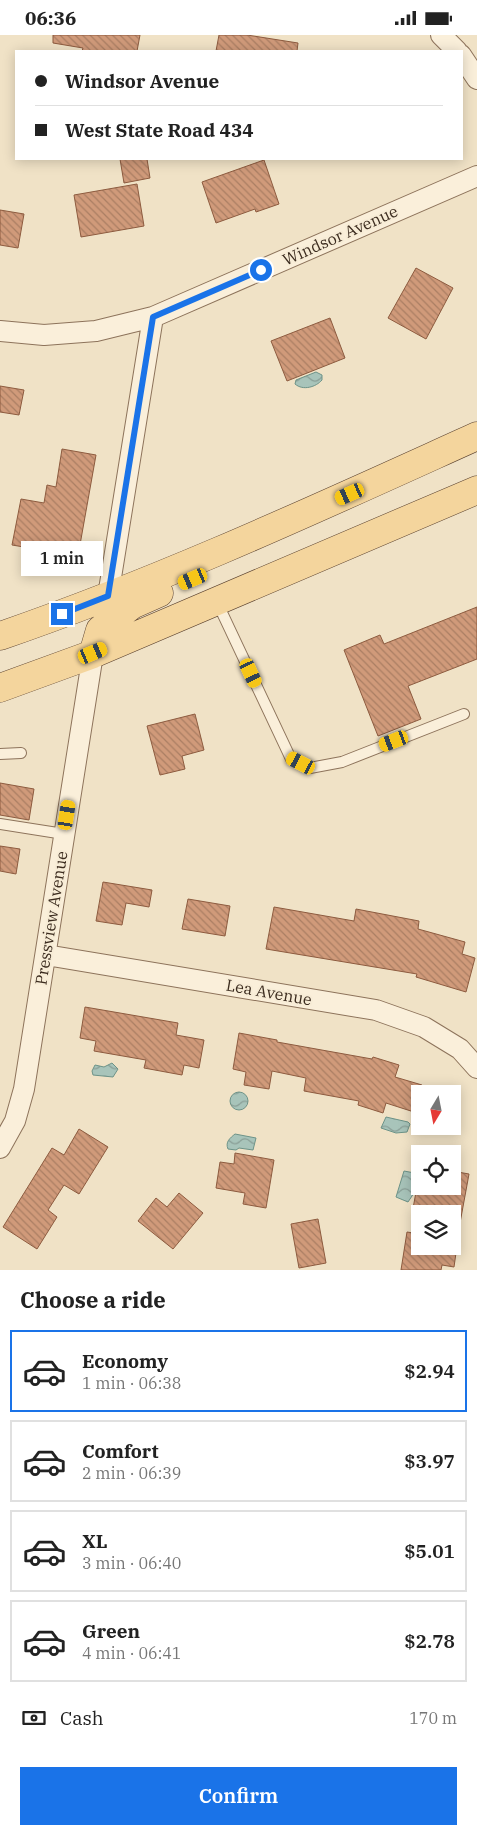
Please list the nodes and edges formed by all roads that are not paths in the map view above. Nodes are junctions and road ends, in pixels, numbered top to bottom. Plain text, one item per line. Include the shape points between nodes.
1 (441, 35) edge
2 (456, 50) edge
3 (463, 58) edge
4 (477, 79) edge
5 (477, 175) edge
6 (153, 317) junction
7 (0, 331) edge
8 (477, 436) edge
9 (477, 490) edge
10 (240, 543) junction
11 (108, 596) junction
12 (216, 601) junction
13 (0, 636) edge
14 (93, 653) junction
15 (0, 688) edge
16 (464, 715) dead end
17 (21, 753) dead end
18 (0, 754) edge
19 (0, 824) edge
20 (64, 834) junction
21 (46, 955) junction
22 (477, 1068) edge
23 (0, 1147) edge

1 - 2 street
3 - 4 street
5 - 6 street, Windsor Avenue
6 - 7 street, Windsor Avenue via 96,331 44,335
6 - 11 street
8 - 10 main road
9 - 12 main road
10 - 11 main road
10 - 14 main road via 208,572 132,605 100,630
11 - 13 main road
12 - 14 main road
12 - 16 lane via 291,759 310,768 342,762
14 - 15 main road
14 - 20 street, Pressview Avenue
17 - 18 lane
19 - 20 lane
20 - 21 street, Pressview Avenue
21 - 22 street, Lea Avenue via 376,1010 424,1027 460,1049
21 - 23 street, Pressview Avenue via 24,1089 15,1121

